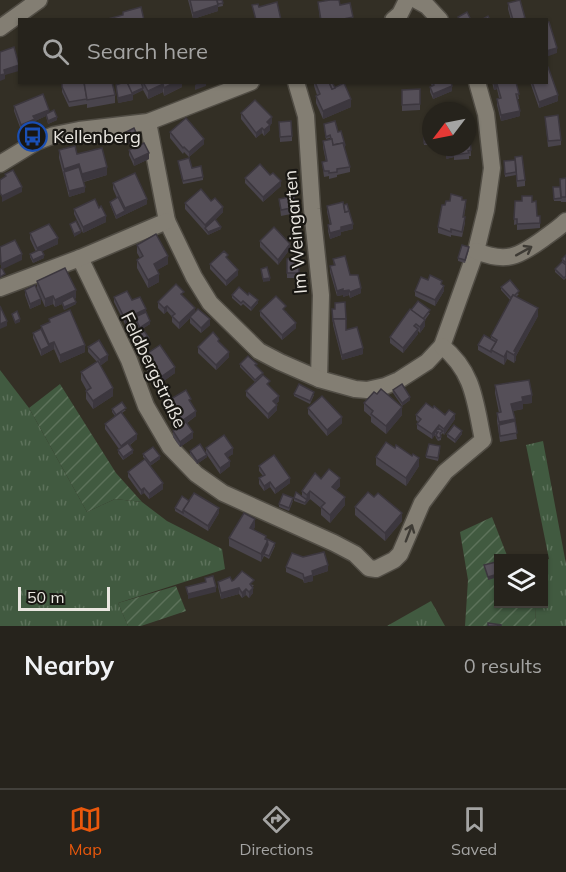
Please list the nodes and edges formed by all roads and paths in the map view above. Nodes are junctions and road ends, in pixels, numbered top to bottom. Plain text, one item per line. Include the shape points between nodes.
1 (39, 0) edge
2 (407, 0) edge
3 (416, 0) edge
4 (395, 18) edge
5 (438, 18) edge
6 (0, 28) edge
7 (246, 84) edge
8 (297, 84) edge
9 (478, 84) edge
10 (148, 122) junction
11 (0, 164) edge
12 (166, 221) junction
13 (566, 221) edge
14 (476, 250) junction
15 (80, 258) junction
16 (0, 288) edge
17 (442, 346) junction
18 (319, 379) junction

1 - 6 street
2 - 4 street
3 - 5 street
7 - 10 street
8 - 18 street, Im Weingarten via 306,116 321,295
9 - 14 street via 486,114 492,168
10 - 11 street via 54,135
10 - 12 street
12 - 15 street
12 - 18 street via 210,303 239,334 259,351
14 -> 13 street via 493,258 522,255
14 - 17 street
15 - 16 street
15 -> 17 street, Feldbergstraße via 129,360 146,406 170,447 196,474 223,493 334,543 355,554 369,568 376,569 400,554 423,503 445,472 483,440 469,378 456,357
17 - 18 street via 415,371 386,386 355,389

